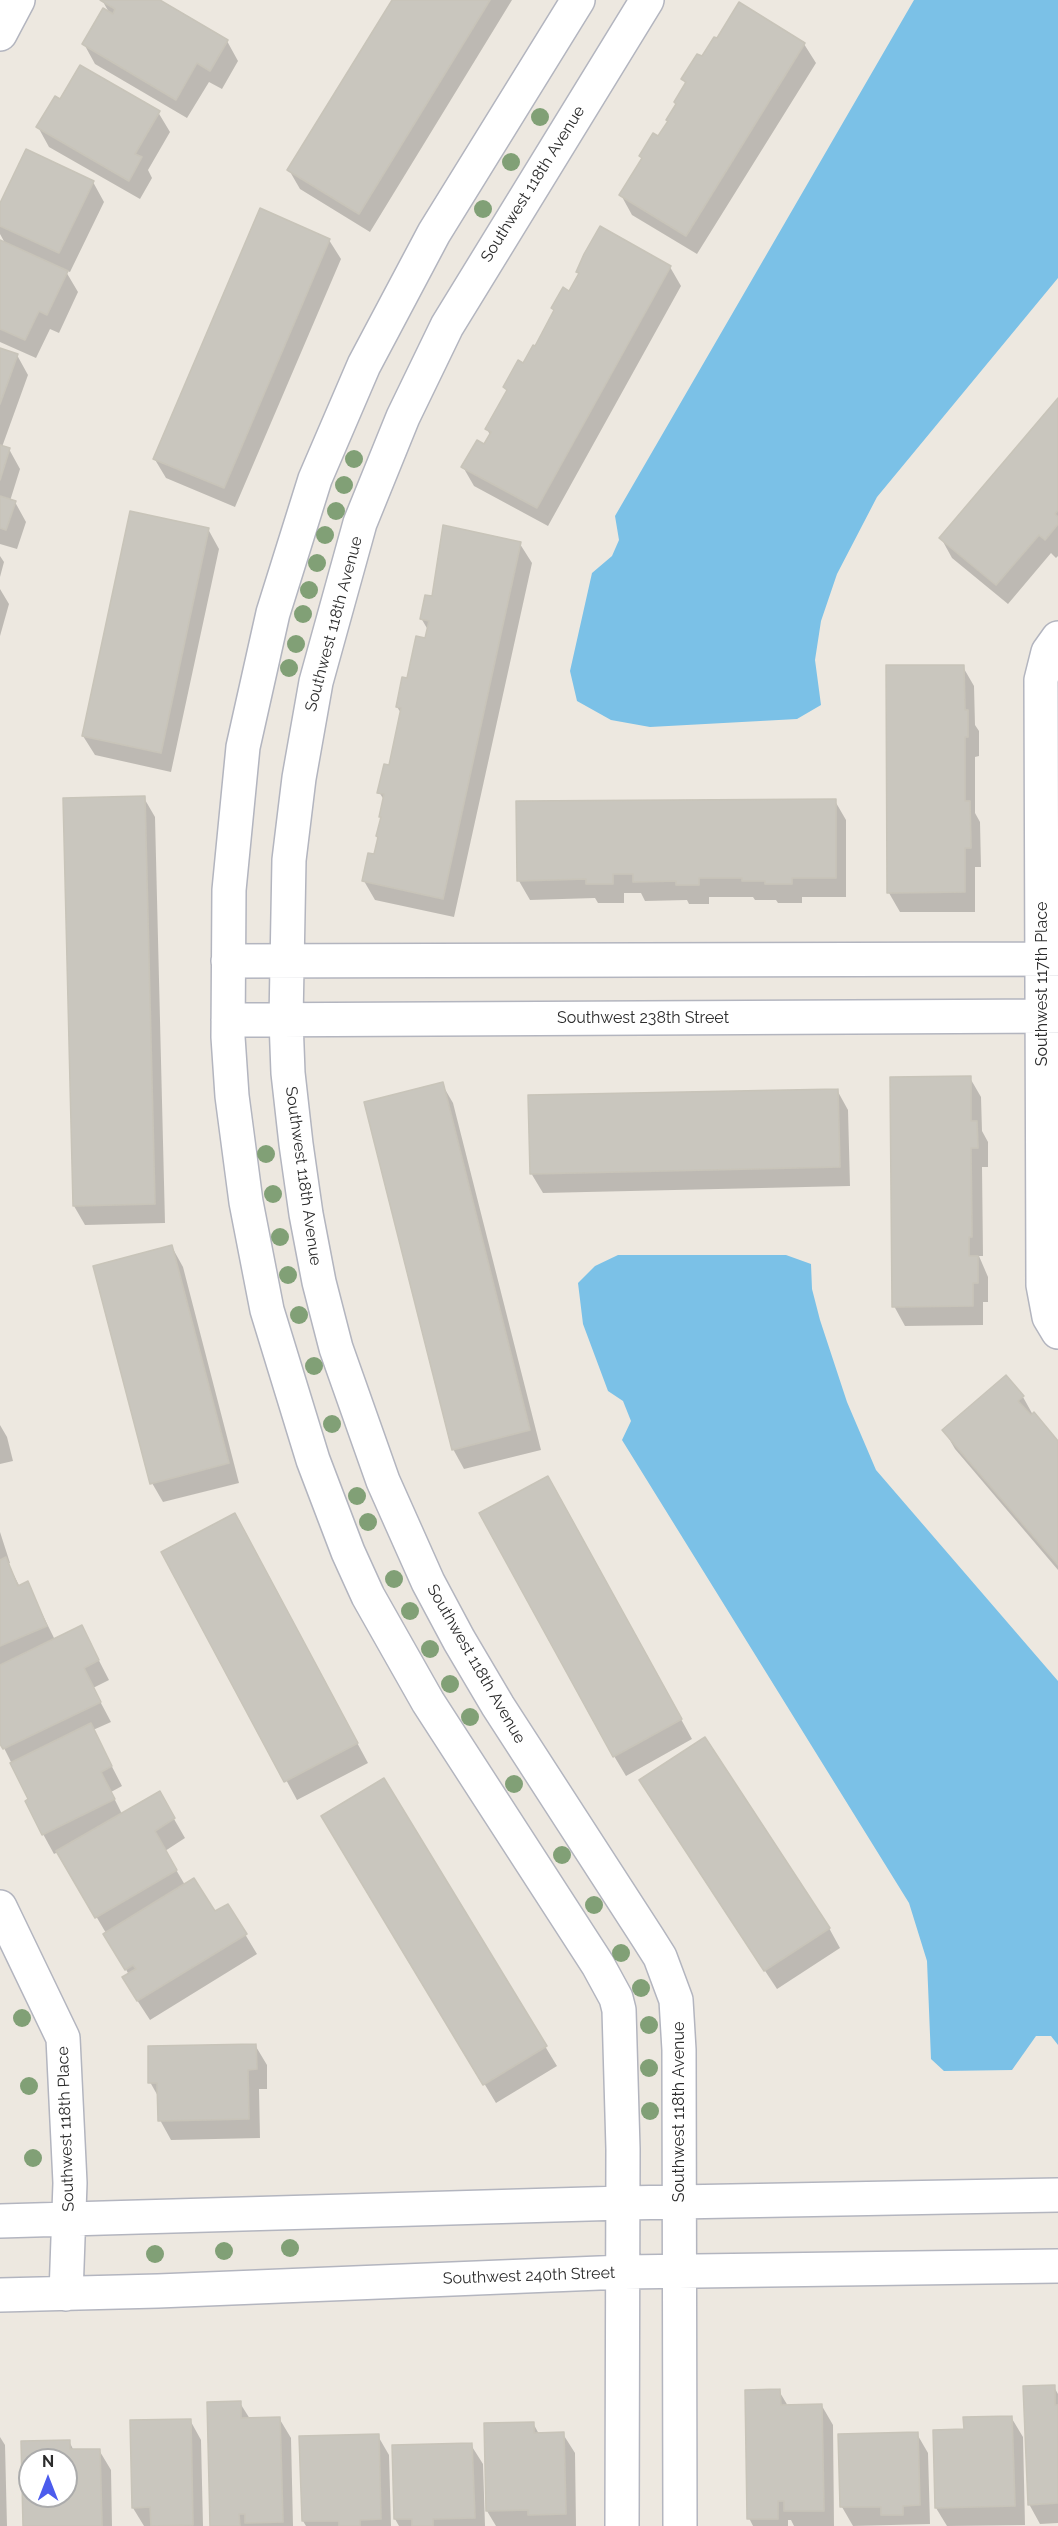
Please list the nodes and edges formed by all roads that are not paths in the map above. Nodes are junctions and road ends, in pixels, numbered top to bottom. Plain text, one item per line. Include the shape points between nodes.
1 (18, 0) edge
2 (578, 0) edge
3 (647, 0) edge
4 (0, 34) edge
5 (1058, 638) edge
6 (1050, 959) edge
7 (228, 961) junction
8 (286, 961) junction
9 (1050, 1017) edge
10 (228, 1020) junction
11 (286, 1020) junction
12 (1058, 1332) edge
13 (0, 1907) edge
14 (1058, 2195) edge
15 (679, 2202) junction
16 (623, 2203) junction
17 (68, 2219) junction
18 (0, 2221) edge
19 (1058, 2266) edge
20 (679, 2271) junction
21 (624, 2272) junction
22 (66, 2294) junction
23 (0, 2295) edge
24 (622, 2526) edge
25 (680, 2526) edge

1 - 4 street
2 - 7 street via 429,243 364,365 315,479 273,613 243,747 229,890
3 - 8 street, Southwest 118th Avenue via 447,326 403,417 360,523 321,661 308,724 293,820
5 - 6 street, Southwest 117th Place via 1048,652 1041,680
6 - 8 street
6 - 9 street, Southwest 117th Place
7 - 8 street
7 - 10 street
8 - 11 street, Southwest 118th Avenue
9 - 11 street, Southwest 238th Street
9 - 12 street, Southwest 117th Place via 1043,1285 1049,1317
10 - 11 street, Southwest 238th Street
10 - 16 street via 232,1096 246,1202 267,1310 310,1449 348,1552 368,1596 428,1702 616,1998 622,2036
11 - 15 street, Southwest 118th Avenue via 296,1143 319,1282 336,1348 383,1481 459,1640 648,1938 672,1986 678,2013
13 - 17 street, Southwest 118th Place via 63,2038
14 - 15 street
15 - 16 street
15 - 20 street, Southwest 118th Avenue
16 - 17 street
16 - 21 street
17 - 18 street
17 - 22 street, Southwest 118th Place
19 - 20 street, Southwest 240th Street
20 - 21 street, Southwest 240th Street
20 - 25 street, Southwest 118th Avenue
21 - 22 street, Southwest 240th Street
21 - 24 street
22 - 23 street, Southwest 240th Street

